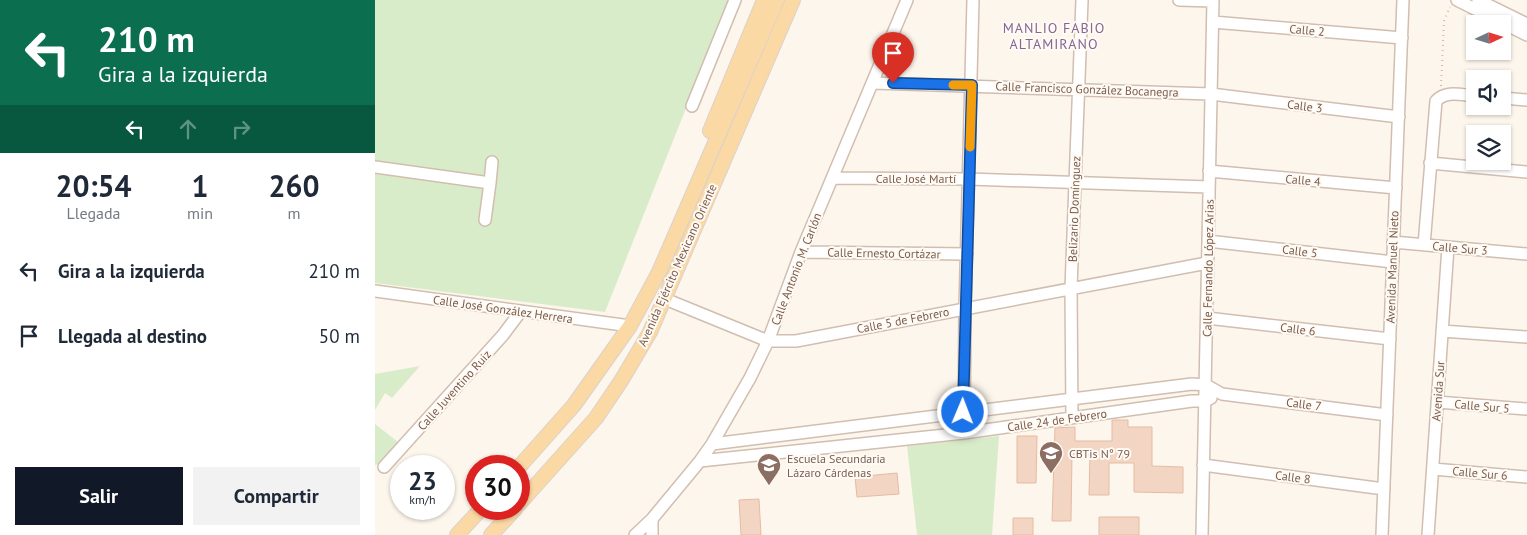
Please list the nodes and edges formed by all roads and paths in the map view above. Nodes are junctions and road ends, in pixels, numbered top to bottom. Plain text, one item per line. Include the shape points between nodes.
1 (735, 0) edge
2 (764, 0) edge
3 (777, 0) edge
4 (793, 0) edge
5 (907, 0) edge
6 (973, 0) edge
7 (1082, 0) edge
8 (1179, 0) edge
9 (1213, 0) edge
10 (1403, 0) edge
11 (1453, 0) edge
12 (1457, 0) edge
13 (1478, 0) edge
14 (1213, 22) junction
15 (1527, 24) edge
16 (1527, 35) edge
17 (1402, 38) junction
18 (874, 83) junction
19 (972, 85) junction
20 (1077, 89) junction
21 (1211, 94) junction
22 (1443, 95) junction
23 (1466, 96) edge
24 (1511, 99) edge
25 (1527, 100) edge
26 (692, 106) dead end
27 (1399, 117) junction
28 (492, 162) dead end
29 (1430, 163) junction
30 (375, 167) edge
31 (1209, 171) junction
32 (1527, 172) edge
33 (833, 178) junction
34 (969, 178) junction
35 (1076, 181) junction
36 (490, 183) junction
37 (1209, 187) junction
38 (1396, 188) junction
39 (485, 220) dead end
40 (1208, 241) junction
41 (1393, 242) junction
42 (1424, 245) junction
43 (1448, 246) junction
44 (801, 252) junction
45 (967, 254) junction
46 (1527, 254) edge
47 (1393, 262) junction
48 (1207, 263) junction
49 (659, 272) junction
50 (1071, 288) junction
51 (375, 291) edge
52 (665, 298) junction
53 (965, 308) junction
54 (521, 311) junction
55 (1207, 318) junction
56 (630, 326) junction
57 (1442, 331) junction
58 (1527, 337) edge
59 (1390, 340) junction
60 (769, 341) junction
61 (1206, 385) junction
62 (1222, 394) junction
63 (1070, 399) junction
64 (1205, 401) junction
65 (1437, 402) junction
66 (1527, 409) edge
67 (963, 412) junction
68 (1387, 415) junction
69 (1071, 418) junction
70 (964, 433) junction
71 (712, 444) junction
72 (529, 455) edge
73 (700, 460) junction
74 (1203, 465) junction
75 (384, 467) dead end
76 (1433, 469) junction
77 (1527, 477) edge
78 (1384, 489) junction
79 (530, 492) edge
80 (471, 520) edge
81 (505, 520) edge
82 (652, 520) junction
83 (457, 535) edge
84 (491, 535) edge
85 (635, 535) edge
86 (652, 535) edge
87 (1202, 535) edge
88 (1382, 535) edge
89 (1428, 535) edge

1 - 26 street
2 - 49 main road, Avenida Ejército Mexicano Oriente via 659,258
3 - 49 main road, Avenida Ejército Mexicano Oriente
4 - 52 main road, Avenida Ejército Mexicano Oriente
5 - 18 street, Calle Antonio M. Carlón
6 - 19 street
7 - 20 street, Belizario Domínguez
8 - 9 street
9 - 14 street, Calle Fernando López Arias
10 - 17 street, Avenida Manuel Nieto
11 - 22 path via 1444,22
12 - 16 street
13 - 15 street
14 - 17 street, Calle 2
14 - 21 street, Calle Fernando López Arias
17 - 27 street, Avenida Manuel Nieto
18 - 19 street, Calle Francisco González Bocanegra
18 - 33 street, Calle Antonio M. Carlón
19 - 20 street, Calle Francisco González Bocanegra
19 - 34 street
20 - 21 street, Calle Francisco González Bocanegra
20 - 35 street, Belizario Domínguez
21 - 27 street, Calle 3
21 - 31 street, Calle Fernando López Arias
22 - 23 street
22 - 29 street via 1436,101
24 - 25 street
27 - 38 street, Avenida Manuel Nieto
28 - 36 street
29 - 32 street
29 - 42 street
30 - 36 street
31 - 37 street, Calle Fernando López Arias
31 - 38 street, Calle 4
33 - 34 street, Calle José Martí
33 - 44 street, Calle Antonio M. Carlón
34 - 35 street, Calle José Martí
34 - 45 street
35 - 37 street, Calle José Martí
35 - 50 street, Belizario Domínguez
36 - 39 street
37 - 40 street, Calle Fernando López Arias
38 - 41 street, Avenida Manuel Nieto
40 - 47 street, Calle 5
40 - 48 street, Calle Fernando López Arias
41 - 42 street, Calle Sur 3
41 - 47 street, Avenida Manuel Nieto
42 - 43 street, Calle Sur 3
43 - 46 street, Calle Sur 3
43 - 57 street, Avenida Sur
44 - 45 street, Calle Ernesto Cortázar
44 - 60 street, Calle Antonio M. Carlón
45 - 53 street
47 - 59 street, Avenida Manuel Nieto
48 - 50 street, Calle 5 de Febrero
48 - 55 street, Calle Fernando López Arias
49 - 56 main road, Avenida Ejército Mexicano Oriente
50 - 53 street, Calle 5 de Febrero
50 - 63 street, Belizario Domínguez
51 - 54 street, Calle José González Herrera
52 - 60 street, Calle 5 de Febrero
52 - 79 main road, Avenida Ejército Mexicano Oriente via 650,332 596,418
53 - 60 street, Calle 5 de Febrero via 796,341
53 - 67 street
54 - 56 street, Calle José González Herrera
54 - 75 street, Calle Juventino Ruiz
55 - 59 street, Calle 6
55 - 61 street, Calle Fernando López Arias
56 - 72 main road, Avenida Ejército Mexicano Oriente via 574,405
57 - 58 street
57 - 65 street, Avenida Sur
59 - 68 street, Avenida Manuel Nieto
60 - 71 street, Calle Antonio M. Carlón
61 - 62 street, Calle 7
61 - 63 street, Calle 24 de Febrero
61 - 64 street, Calle Fernando López Arias
62 - 64 street, Calle 7
62 - 68 street, Calle 7
63 - 67 street, Calle 24 de Febrero
63 - 69 street, Belizario Domínguez
64 - 69 street, Calle 24 de Febrero
64 - 74 street, Calle Fernando López Arias
65 - 66 street, Calle Sur 5
65 - 76 street, Avenida Sur
67 - 70 street
67 - 71 street, Calle 24 de Febrero
68 - 78 street, Avenida Manuel Nieto
69 - 70 street, Calle 24 de Febrero
70 - 73 street, Calle 24 de Febrero
71 - 73 street, Calle Antonio M. Carlón
73 - 82 street, Calle Antonio M. Carlón
74 - 78 street, Calle 8
74 - 87 street, Calle Fernando López Arias
76 - 77 street, Calle Sur 6
76 - 89 street, Avenida Sur
78 - 88 street, Avenida Manuel Nieto
80 - 83 main road
81 - 84 main road
82 - 85 street, Calle Antonio M. Carlón
82 - 86 street

